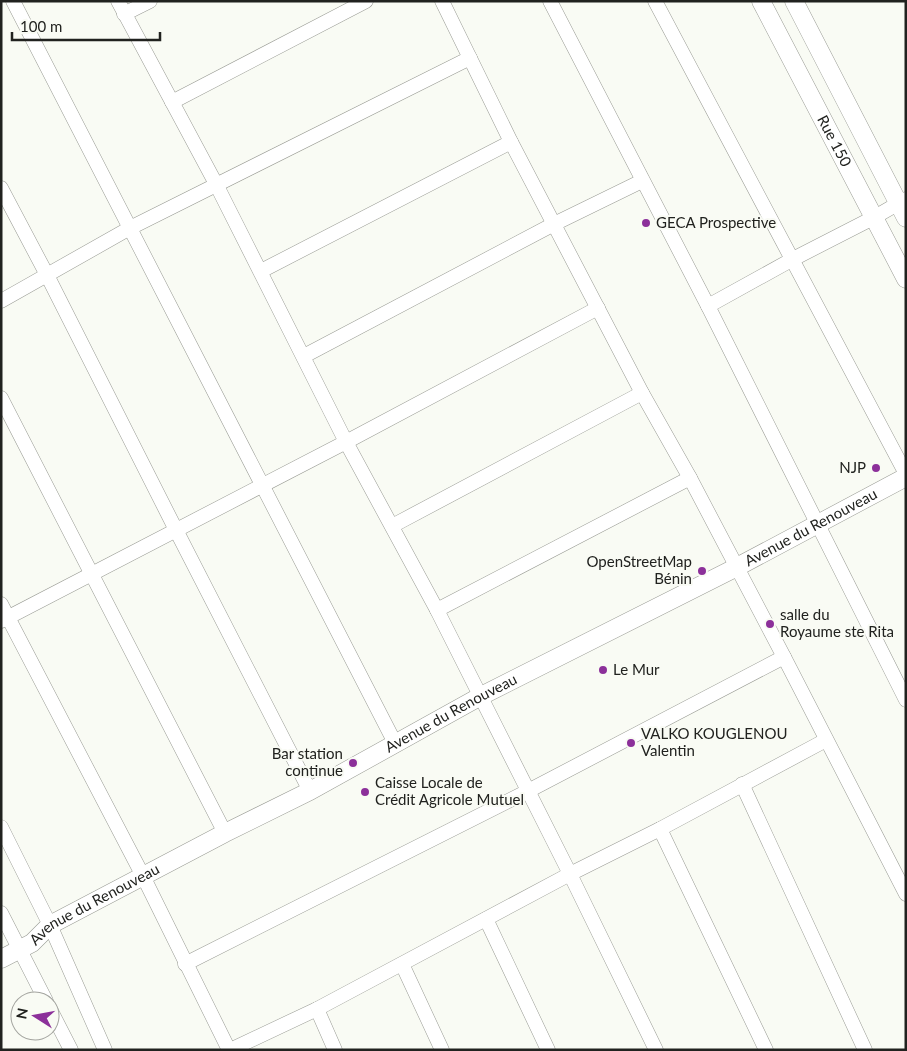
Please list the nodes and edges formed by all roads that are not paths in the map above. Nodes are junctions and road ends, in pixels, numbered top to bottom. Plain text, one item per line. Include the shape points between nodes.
1 (12, 1) edge
2 (150, 1) edge
3 (366, 1) edge
4 (442, 1) edge
5 (550, 1) edge
6 (655, 1) edge
7 (761, 1) edge
8 (794, 1) edge
9 (121, 8) edge
10 (470, 58) junction
11 (172, 102) junction
12 (511, 142) junction
13 (642, 181) junction
14 (216, 184) junction
15 (1, 188) edge
16 (903, 206) edge
17 (873, 218) junction
18 (554, 224) junction
19 (130, 228) junction
20 (793, 259) junction
21 (261, 271) junction
22 (47, 275) junction
23 (906, 279) edge
24 (1, 302) edge
25 (708, 306) junction
26 (598, 308) junction
27 (304, 356) junction
28 (642, 393) junction
29 (1, 398) edge
30 (346, 442) junction
31 (906, 475) edge
32 (690, 478) junction
33 (263, 485) junction
34 (818, 524) junction
35 (392, 526) junction
36 (176, 530) junction
37 (737, 567) junction
38 (92, 573) junction
39 (1, 604) edge
40 (437, 610) junction
41 (5, 619) edge
42 (784, 658) junction
43 (481, 696) junction
44 (906, 700) edge
45 (826, 740) junction
46 (396, 744) junction
47 (742, 784) junction
48 (310, 790) junction
49 (528, 792) junction
50 (1, 828) edge
51 (660, 829) junction
52 (225, 833) junction
53 (570, 874) junction
54 (143, 876) junction
55 (906, 894) edge
56 (1, 913) edge
57 (486, 919) junction
58 (50, 925) junction
59 (26, 946) junction
60 (1, 959) edge
61 (185, 964) junction
62 (402, 964) junction
63 (42, 991) edge
64 (317, 1009) junction
65 (60, 1029) edge
66 (71, 1050) edge
67 (104, 1050) edge
68 (229, 1050) edge
69 (335, 1050) edge
70 (442, 1050) edge
71 (548, 1050) edge
72 (656, 1050) edge
73 (766, 1050) edge
74 (865, 1050) edge

1 - 19 street
2 - 9 street
3 - 11 street
4 - 10 street
5 - 13 street
6 - 20 street
7 - 17 main road, Rue 150
8 - 16 main road, Rue 150
9 - 11 street
10 - 12 street
10 - 14 street
11 - 14 street
12 - 18 street
12 - 21 street
13 - 18 street
13 - 25 street
14 - 19 street
14 - 21 street
15 - 22 street
16 - 17 street
17 - 20 street
17 - 23 main road, Rue 150
18 - 26 street
18 - 27 street
19 - 22 street
19 - 33 street
20 - 25 street
20 - 31 street
21 - 27 street
22 - 24 street
22 - 36 street
25 - 34 street
26 - 28 street
26 - 30 street
27 - 30 street
28 - 32 street
28 - 35 street
29 - 38 street
30 - 33 street
30 - 35 street
31 - 34 main road, Avenue du Renouveau
32 - 37 street
32 - 40 street
33 - 36 street
33 - 46 street
34 - 37 main road, Avenue du Renouveau
34 - 44 street
35 - 40 street
36 - 38 street
36 - 48 street
37 - 42 street
37 - 43 main road, Avenue du Renouveau
38 - 41 street
38 - 52 street
39 - 41 street
40 - 43 street
41 - 54 street
42 - 45 street
42 - 49 street
43 - 46 main road, Avenue du Renouveau
43 - 49 street
45 - 47 street
45 - 55 street
46 - 48 main road, Avenue du Renouveau
47 - 51 street
47 - 74 street
48 - 52 main road, Avenue du Renouveau
49 - 53 street
49 - 61 street
50 - 58 street
51 - 53 street
51 - 73 street
52 - 54 main road, Avenue du Renouveau
53 - 57 street
53 - 72 street
54 - 58 main road, Avenue du Renouveau
54 - 61 street
56 - 59 street
57 - 62 street
57 - 71 street
58 - 59 main road, Avenue du Renouveau
58 - 67 street
59 - 60 main road, Avenue du Renouveau
59 - 63 street
61 - 68 street
62 - 64 street
62 - 70 street
64 - 68 street
64 - 69 street
65 - 66 street

